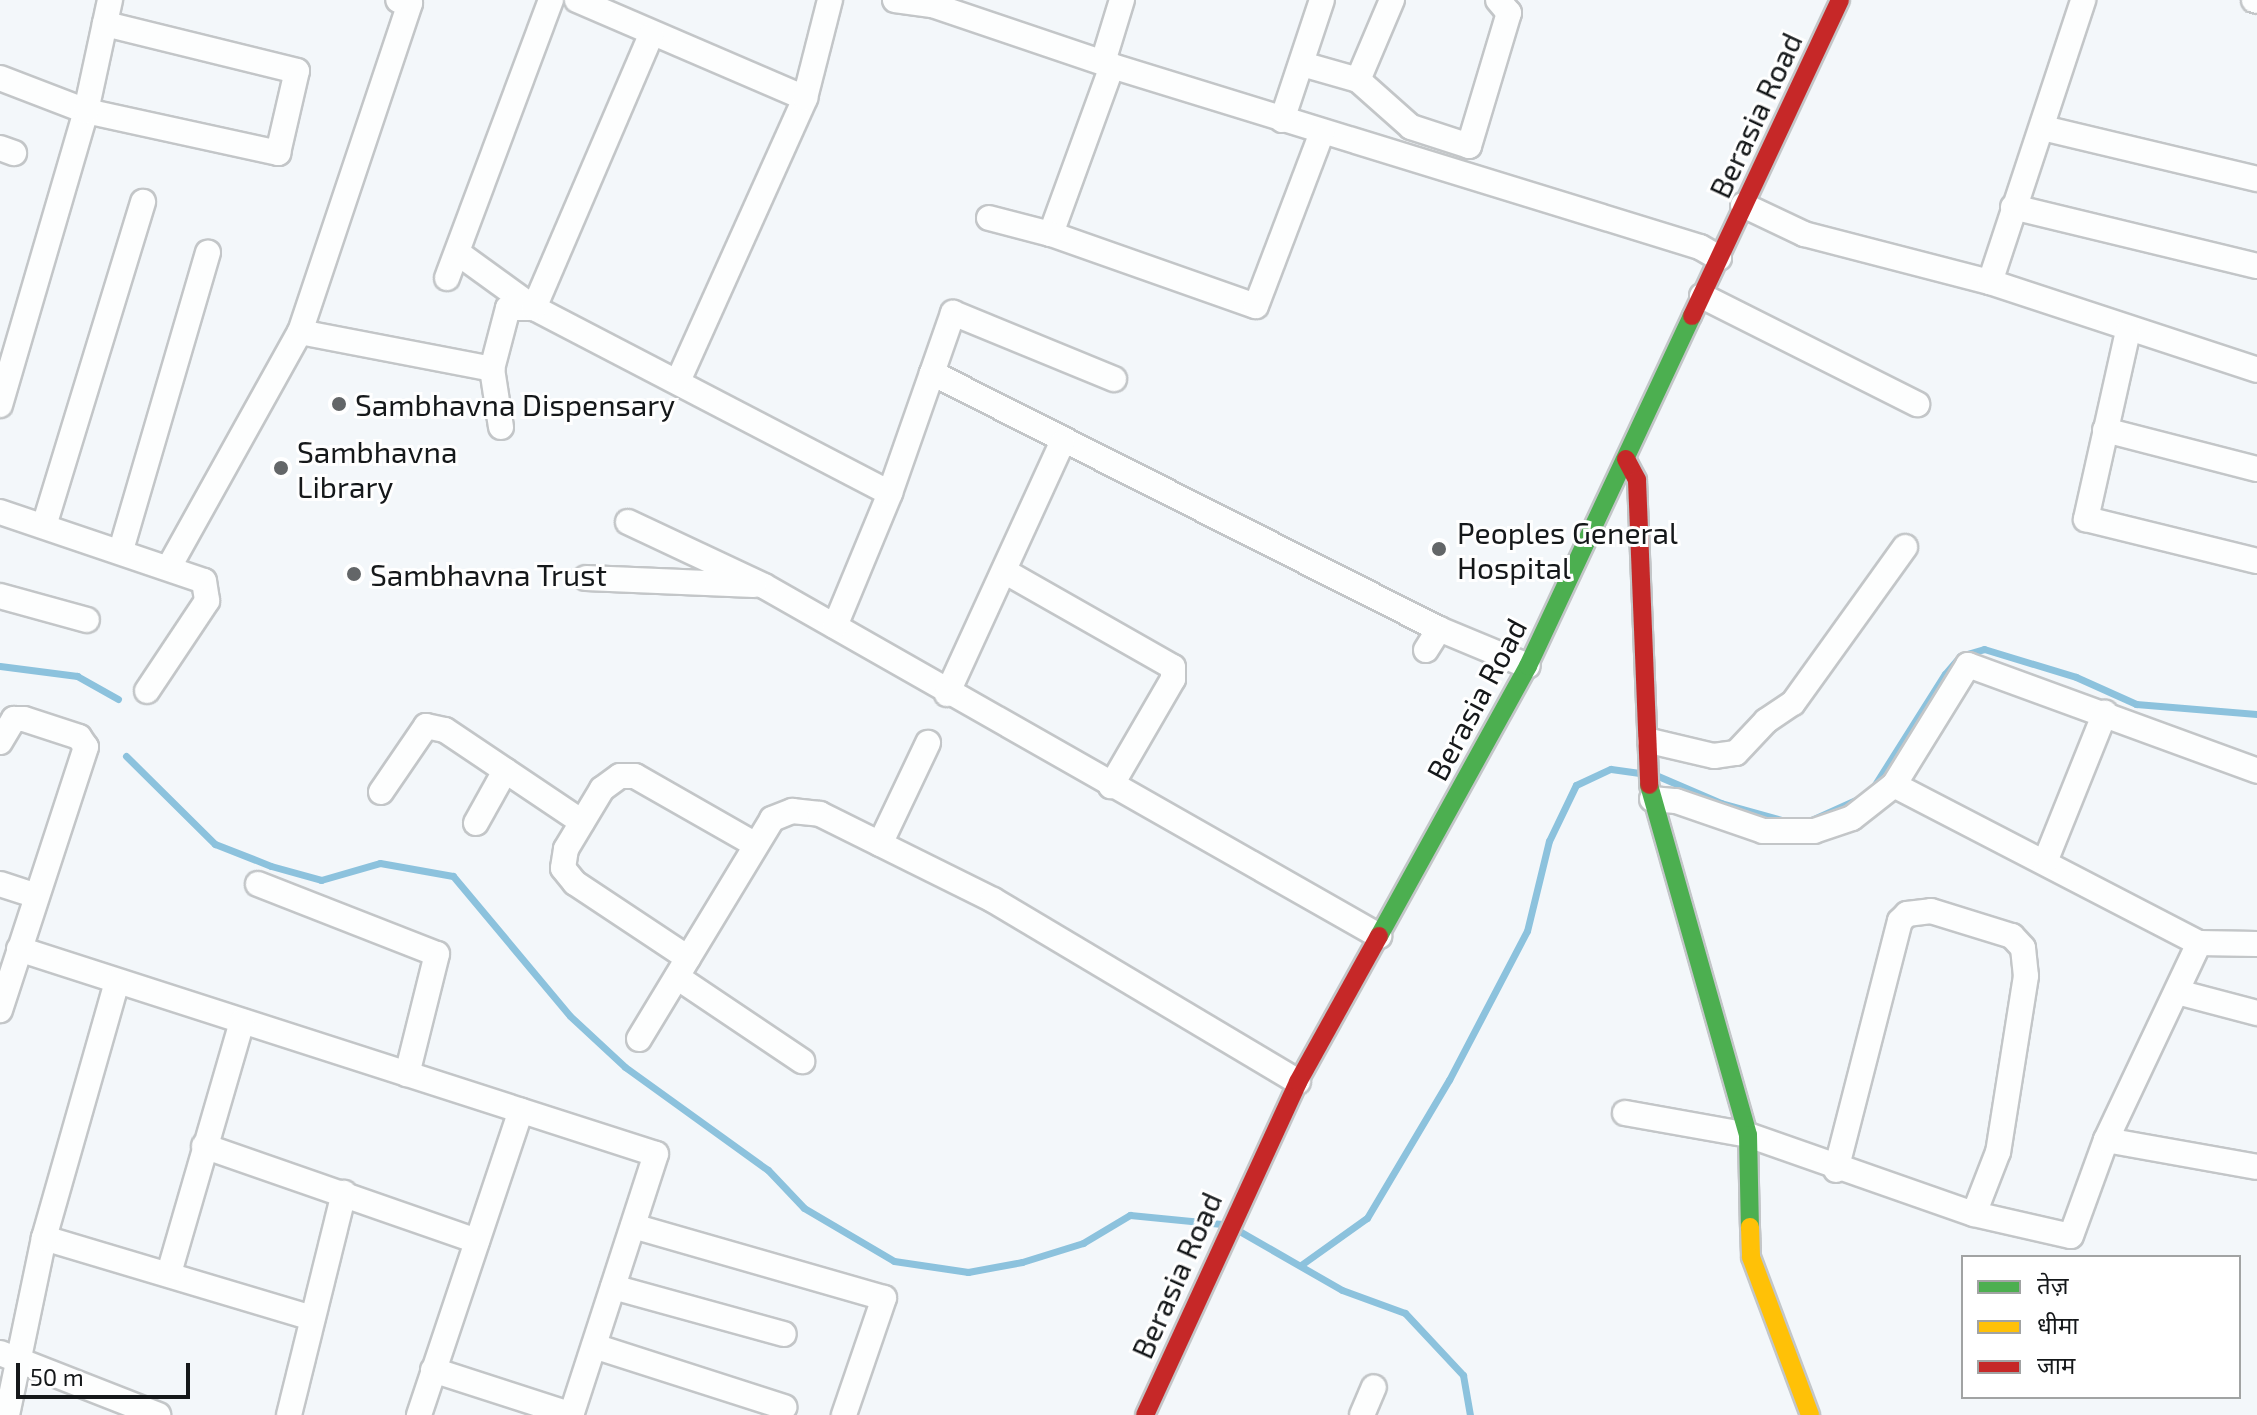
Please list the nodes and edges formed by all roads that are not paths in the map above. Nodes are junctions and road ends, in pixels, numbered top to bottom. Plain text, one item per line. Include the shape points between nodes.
1 (110, 0) edge
2 (398, 0) edge
3 (551, 0) edge
4 (577, 0) edge
5 (830, 0) edge
6 (895, 0) edge
7 (1122, 0) edge
8 (1322, 0) edge
9 (1392, 0) edge
10 (1498, 0) edge
11 (1840, 0) edge
12 (2083, 0) edge
13 (105, 24) junction
14 (651, 35) junction
15 (1108, 64) junction
16 (1302, 64) junction
17 (0, 78) edge
18 (1358, 80) junction
19 (805, 98) junction
20 (86, 111) junction
21 (1282, 120) junction
22 (2043, 128) junction
23 (1322, 132) junction
24 (1469, 146) junction
25 (1462, 173) junction
26 (2257, 179) edge
27 (143, 202) dead end
28 (1743, 205) junction
29 (2013, 207) junction
30 (989, 218) dead end
31 (1051, 234) junction
32 (1705, 250) junction
33 (208, 252) dead end
34 (458, 253) junction
35 (2257, 266) edge
36 (447, 278) dead end
37 (1990, 282) junction
38 (1702, 296) junction
39 (534, 308) junction
40 (2128, 331) junction
41 (300, 332) junction
42 (8, 338) edge
43 (492, 369) junction
44 (2257, 370) edge
45 (932, 373) junction
46 (679, 379) junction
47 (1114, 379) dead end
48 (1917, 404) dead end
49 (0, 405) edge
50 (501, 427) dead end
51 (2105, 430) junction
52 (1062, 443) junction
53 (1626, 459) junction
54 (2257, 469) edge
55 (890, 493) junction
56 (0, 512) edge
57 (628, 522) dead end
58 (44, 526) junction
59 (1905, 547) dead end
60 (121, 550) junction
61 (2257, 561) edge
62 (169, 567) junction
63 (1004, 571) junction
64 (586, 578) dead end
65 (764, 586) junction
66 (0, 596) edge
67 (87, 620) dead end
68 (835, 626) junction
69 (1439, 629) junction
70 (1426, 650) dead end
71 (1512, 660) junction
72 (147, 691) dead end
73 (947, 694) junction
74 (2105, 713) junction
75 (0, 742) edge
76 (928, 743) dead end
77 (1650, 749) junction
78 (505, 771) junction
79 (2257, 771) edge
80 (1894, 785) junction
81 (1111, 786) junction
82 (381, 792) dead end
83 (1650, 795) junction
84 (582, 822) junction
85 (476, 823) dead end
86 (880, 844) junction
87 (756, 845) junction
88 (2045, 862) junction
89 (0, 884) edge
90 (258, 884) dead end
91 (34, 895) junction
92 (1364, 927) junction
93 (2199, 943) junction
94 (2257, 944) edge
95 (19, 949) junction
96 (683, 967) junction
97 (117, 981) junction
98 (2177, 992) junction
99 (0, 1010) edge
100 (2257, 1013) edge
101 (242, 1021) junction
102 (639, 1039) dead end
103 (802, 1061) dead end
104 (407, 1074) junction
105 (1284, 1075) junction
106 (521, 1111) junction
107 (1625, 1113) dead end
108 (1748, 1135) junction
109 (2106, 1140) junction
110 (204, 1146) junction
111 (2257, 1167) edge
112 (1836, 1170) junction
113 (344, 1193) junction
114 (1974, 1214) junction
115 (633, 1226) junction
116 (44, 1238) junction
117 (477, 1241) junction
118 (2074, 1246) edge
119 (169, 1273) junction
120 (613, 1287) junction
121 (312, 1318) junction
122 (784, 1334) dead end
123 (594, 1346) junction
124 (9, 1356) edge
125 (433, 1370) junction
126 (1374, 1387) dead end
127 (784, 1407) dead end
128 (7, 1415) edge
129 (155, 1415) edge
130 (289, 1415) edge
131 (419, 1415) edge
132 (572, 1415) edge
133 (844, 1415) edge
134 (1145, 1415) edge
135 (1362, 1415) edge
136 (1810, 1415) edge

1 - 13 street
2 - 41 street via 410,3
3 - 34 street
4 - 14 street
5 - 19 street
6 - 15 street via 932,5
7 - 15 street
8 - 16 street
9 - 18 street
10 - 24 street via 1509,13
11 - 28 main road, Berasia Road
12 - 22 street
13 - 20 street
13 - 20 street via 297,71 278,153
14 - 19 street
14 - 39 street
15 - 21 street
15 - 31 street
16 - 18 street
16 - 21 street
17 - 20 street
18 - 24 street via 1411,127
19 - 46 street
20 - 42 street
21 - 23 street
22 - 26 street
22 - 29 street
23 - 25 street
23 - 31 street via 1256,306
24 - 25 street
25 - 32 street
27 - 58 street
28 - 32 main road, Berasia Road
28 - 37 street via 1804,234
29 - 35 street
29 - 37 street
30 - 31 street
32 - 38 main road, Berasia Road
33 - 60 street
34 - 36 street
34 - 39 street
37 - 40 street
38 - 48 street
38 - 53 main road, Berasia Road
39 - 43 street via 508,308
39 - 46 street
40 - 44 street
40 - 51 street
41 - 43 street
41 - 62 street
42 - 49 street
43 - 50 street
45 - 47 street via 953,313
45 - 52 street
45 - 55 street
46 - 55 street
51 - 54 street
51 - 61 street via 2086,519
52 - 63 street
52 - 69 street
53 - 71 main road, Berasia Road
53 - 77 main road via 1637,480
55 - 68 street
56 - 58 street
57 - 65 street
58 - 60 street
59 - 77 street via 1793,703 1766,721 1736,753 1714,756
60 - 62 street
62 - 72 street via 204,581 207,601
63 - 73 street
63 - 81 street via 1173,667 1173,679
64 - 65 street
65 - 68 street
66 - 67 street
68 - 73 street
69 - 70 street
69 - 71 street
71 - 92 main road, Berasia Road
73 - 81 street
74 - 79 street
74 - 80 street via 1968,665
74 - 88 street
75 - 91 street via 14,719 85,741
76 - 86 street
77 - 83 main road
78 - 82 street via 445,730 426,726
78 - 84 street
78 - 85 street
80 - 83 street via 1852,818 1814,831 1763,831
80 - 88 street
81 - 92 street
83 - 108 main road
84 - 87 street via 602,789 620,776 635,776
84 - 96 street via 566,849 563,868
86 - 87 street via 820,814 792,811 772,819
86 - 105 street via 993,900
87 - 96 street
88 - 93 street
89 - 91 street
90 - 104 street via 437,954
91 - 95 street
92 - 105 main road, Berasia Road
93 - 94 street
93 - 98 street
95 - 97 street
95 - 99 street
96 - 102 street
96 - 103 street
97 - 101 street
97 - 116 street
98 - 100 street
98 - 109 street
101 - 104 street
101 - 110 street
104 - 106 street
105 - 134 main road, Berasia Road via 1235,1210
106 - 115 street via 656,1154
106 - 117 street
107 - 108 street
108 - 112 street
108 - 136 main road via 1751,1257
109 - 111 street
109 - 118 street
110 - 113 street
110 - 119 street
112 - 114 street
112 - 114 street via 1900,921 1907,914 1931,911 2012,936 2023,948 2026,976 1998,1152
113 - 117 street
113 - 121 street
114 - 118 street
115 - 120 street
115 - 133 street via 884,1298
116 - 119 street
116 - 124 street
117 - 125 street
119 - 121 street
120 - 122 street
120 - 123 street
121 - 130 street
123 - 127 street
123 - 132 street
124 - 128 street
124 - 129 street
125 - 131 street
125 - 132 street
126 - 135 street

